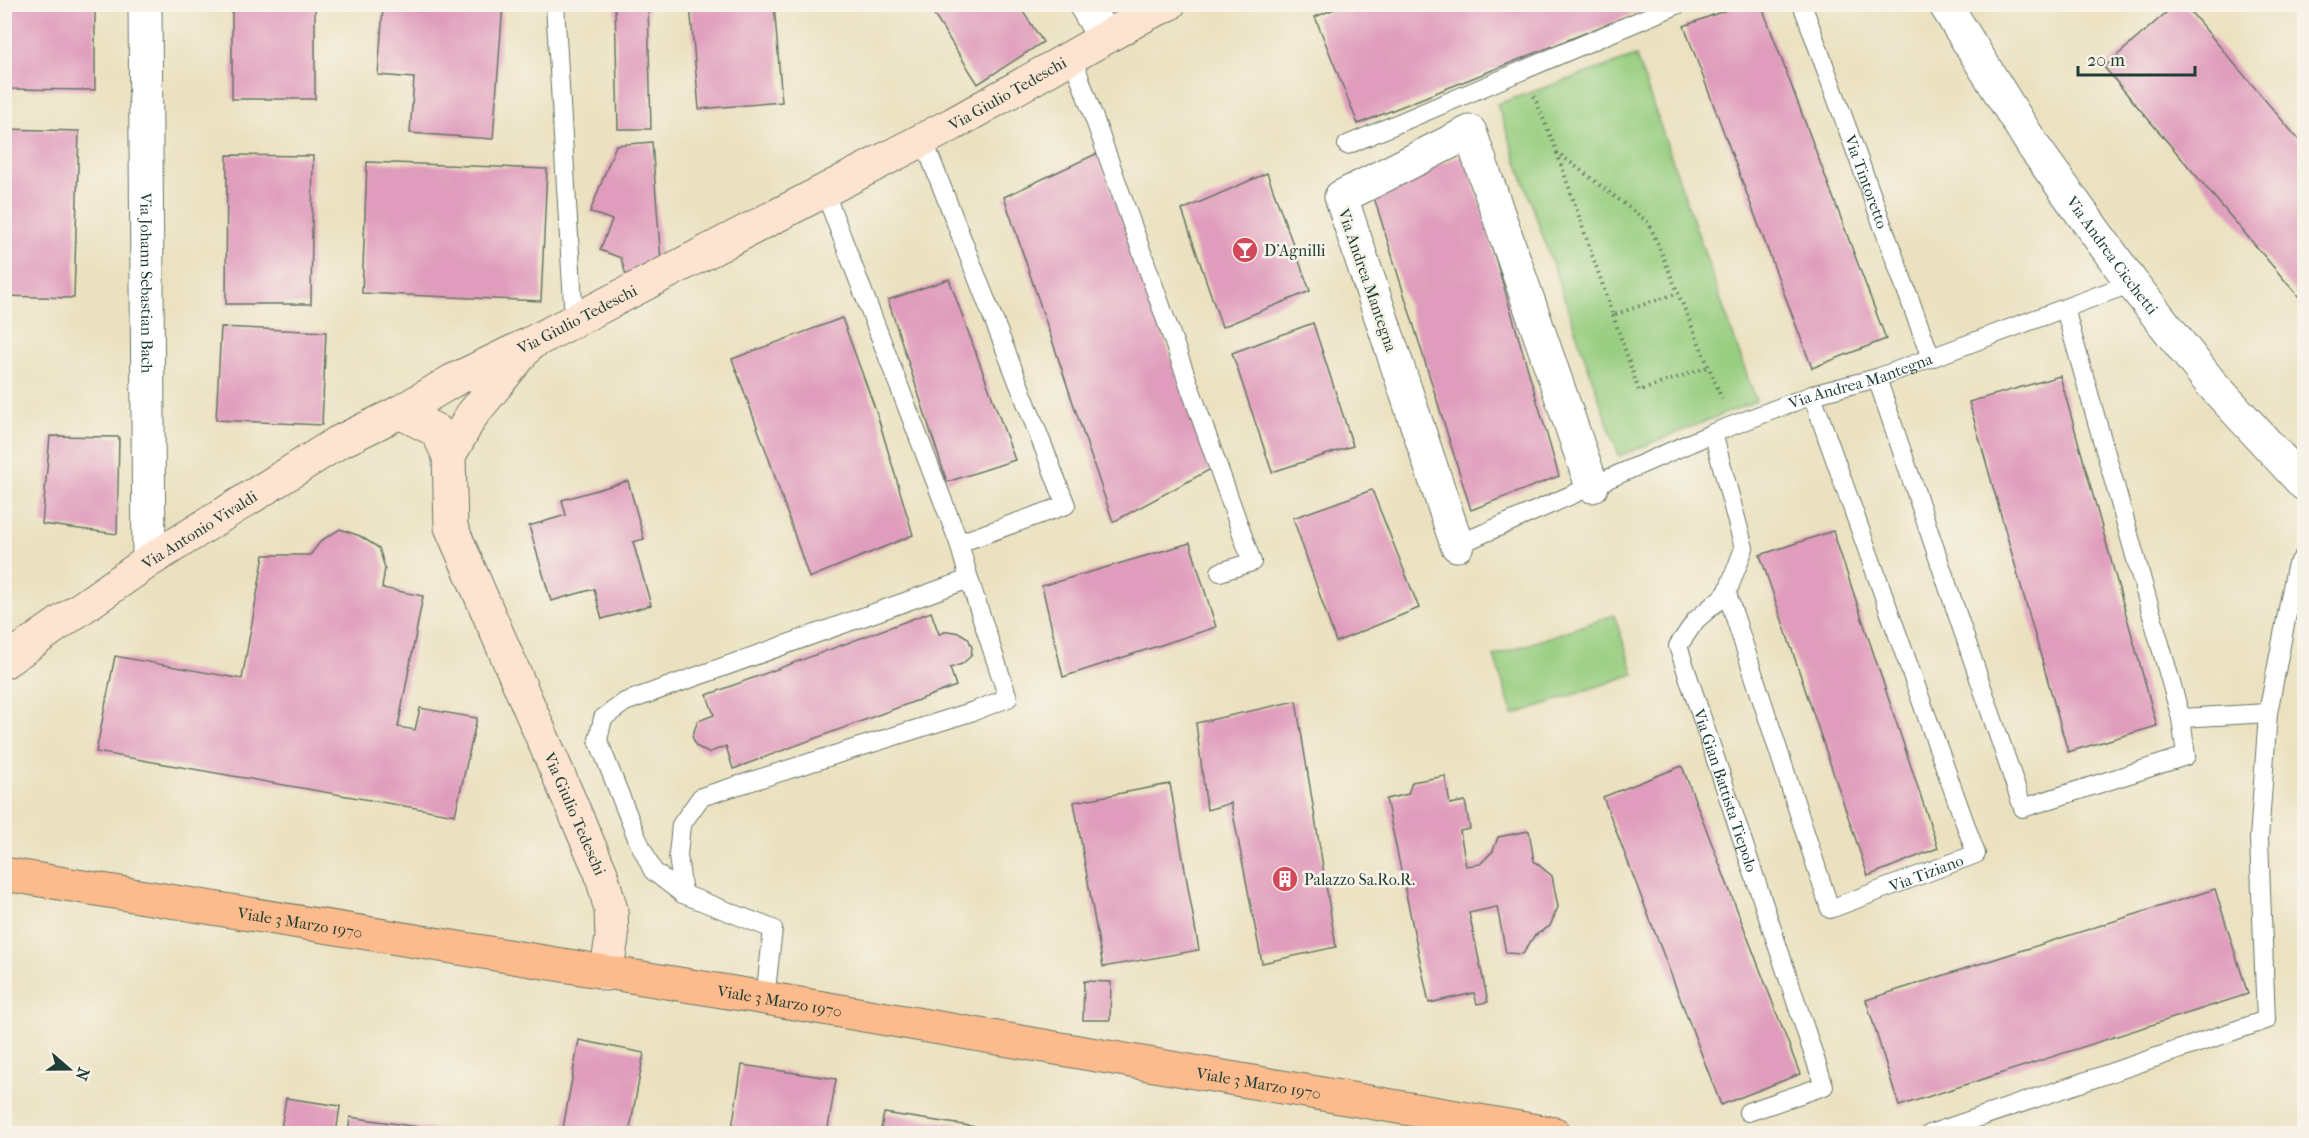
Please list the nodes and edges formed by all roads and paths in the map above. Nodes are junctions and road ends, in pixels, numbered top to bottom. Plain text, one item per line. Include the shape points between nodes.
1 (145, 4) edge
2 (555, 4) edge
3 (1085, 4) edge
4 (1169, 4) edge
5 (1679, 4) edge
6 (1802, 4) edge
7 (1946, 4) edge
8 (1105, 38) junction
9 (1072, 56) junction
10 (1524, 70) junction
11 (923, 139) junction
12 (1347, 145) dead end
13 (1557, 152) junction
14 (824, 190) junction
15 (2132, 283) junction
16 (1678, 293) junction
17 (2065, 309) junction
18 (1613, 315) junction
19 (574, 320) junction
20 (531, 343) junction
21 (1931, 358) junction
22 (1708, 367) junction
23 (1877, 378) junction
24 (1812, 394) junction
25 (1724, 403) dead end
26 (400, 412) junction
27 (1713, 433) junction
28 (449, 456) junction
29 (2304, 484) edge
30 (1592, 486) junction
31 (959, 543) junction
32 (1457, 545) joint
33 (2304, 556) edge
34 (149, 561) junction
35 (1220, 572) dead end
36 (969, 579) junction
37 (1727, 593) junction
38 (4, 662) edge
39 (2268, 713) junction
40 (2181, 718) junction
41 (4, 874) edge
42 (683, 894) junction
43 (606, 974) junction
44 (765, 998) junction
45 (1749, 1112) dead end
46 (1555, 1134) edge
47 (1930, 1134) edge

1 - 34 street, Via Johann Sebastian Bach
2 - 19 lane
3 - 8 street
4 - 8 street, Via Giulio Tedeschi
5 - 10 lane
6 - 21 lane, Via Tintoretto
7 - 15 street, Via Andrea Cicchetti via 2034,147
8 - 9 street, Via Giulio Tedeschi
9 - 11 street, Via Giulio Tedeschi
9 - 35 lane via 1251,562
10 - 12 lane
10 - 13 path
11 - 14 street, Via Giulio Tedeschi
11 - 31 lane via 1066,505
13 - 16 path via 1649,223
13 - 18 path
14 - 19 street, Via Giulio Tedeschi
14 - 31 lane
15 - 17 lane, Via Andrea Mantegna
15 - 29 street, Via Andrea Cicchetti via 2210,382
16 - 18 path
16 - 22 path
17 - 21 lane, Via Andrea Mantegna
17 - 40 lane
18 - 22 path via 1639,391
19 - 20 street, Via Giulio Tedeschi
20 - 26 street, Via Antonio Vivaldi via 452,381
20 - 28 street, Via Giulio Tedeschi via 471,416
21 - 23 lane, Via Andrea Mantegna
22 - 25 path
23 - 24 lane, Via Andrea Mantegna
23 - 40 lane via 2023,808 2186,756
24 - 27 lane, Via Andrea Mantegna
24 - 37 lane, Via Tiziano via 1976,854 1830,909
26 - 28 street via 437,431
26 - 34 street, Via Antonio Vivaldi via 337,443
27 - 30 lane, Via Andrea Mantegna
27 - 37 lane, Via Gian Battista Tiepolo via 1744,548
28 - 43 street, Via Giulio Tedeschi via 451,527 601,873 611,910 612,938
30 - 32 lane, Via Andrea Mantegna
30 - 32 street, Via Andrea Mantegna via 1470,132 1341,197
31 - 36 lane
33 - 39 lane via 2296,567
34 - 38 street, Via Antonio Vivaldi
36 - 42 lane via 1008,698 701,797 681,825 678,855
36 - 42 lane via 625,702 603,718 598,740 637,838 653,871
37 - 45 lane, Via Gian Battista Tiepolo via 1696,620 1678,646 1824,1086
39 - 40 lane
39 - 47 lane via 2259,839 2266,1020
41 - 43 main road, Viale 3 Marzo 1970
42 - 44 lane via 773,929
43 - 44 main road, Viale 3 Marzo 1970
44 - 46 main road, Viale 3 Marzo 1970

